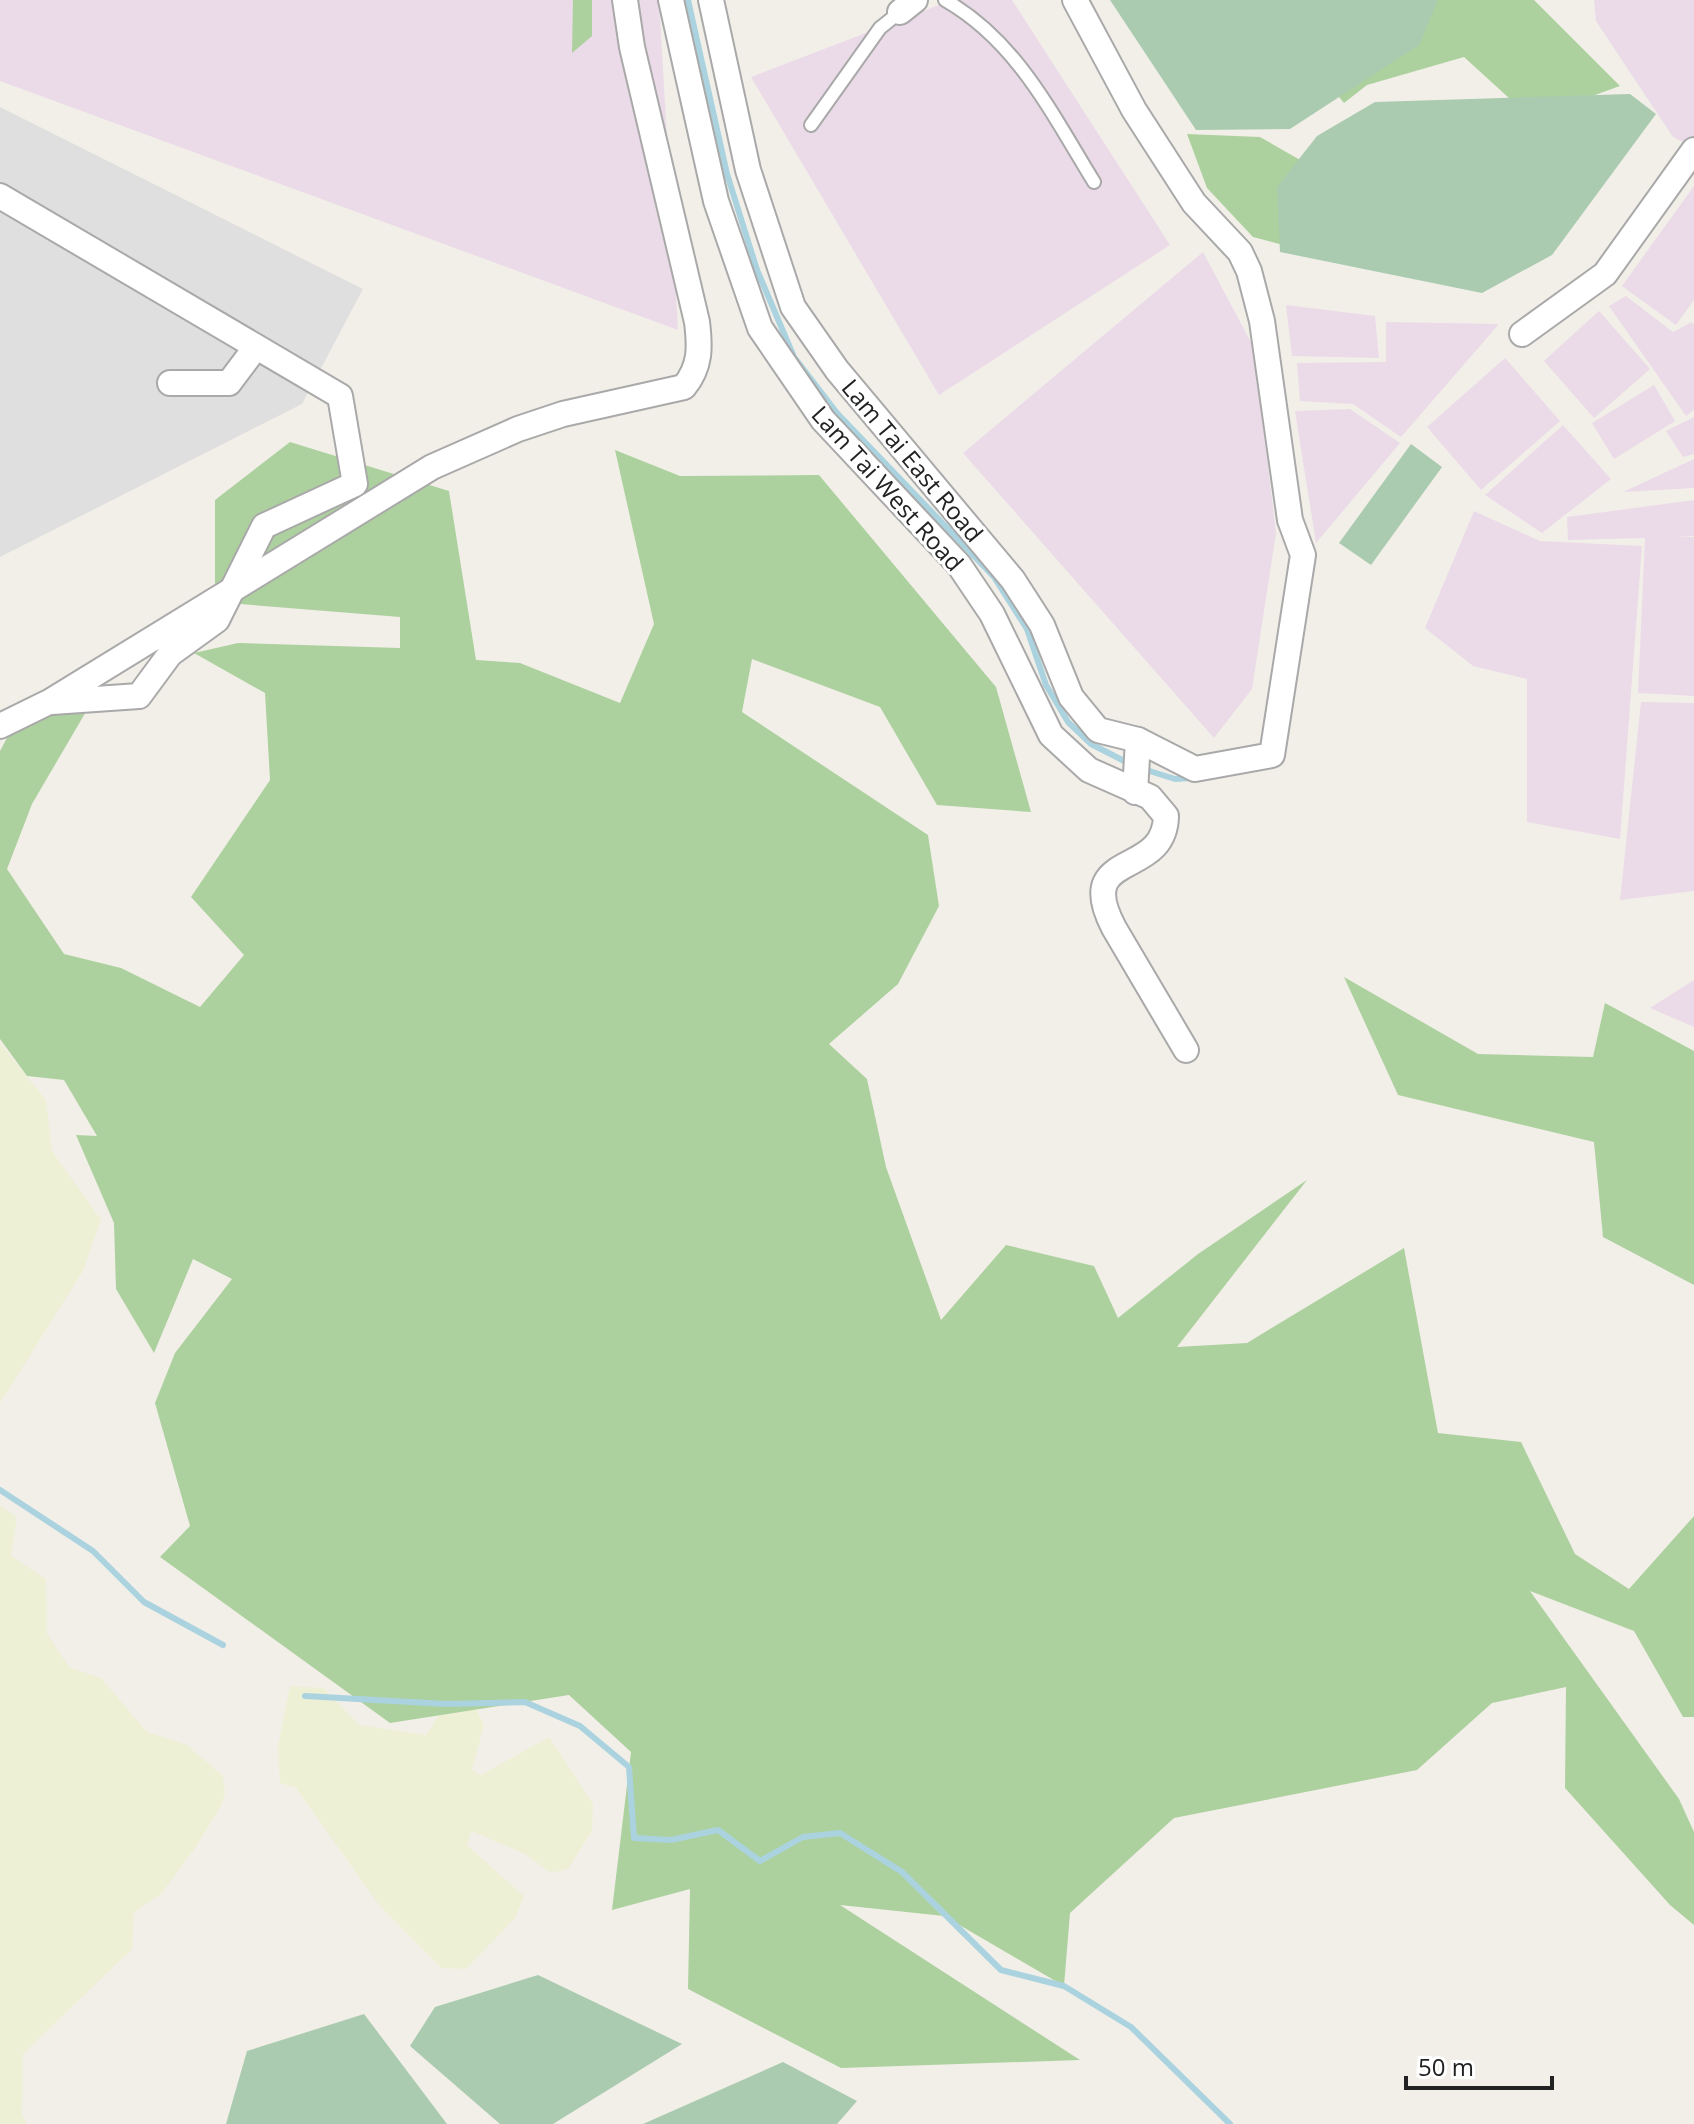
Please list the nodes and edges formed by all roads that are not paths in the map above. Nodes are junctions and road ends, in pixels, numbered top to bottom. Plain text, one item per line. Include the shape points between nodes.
1 (625, 0) edge
2 (671, 0) edge
3 (711, 0) edge
4 (945, 0) edge
5 (1075, 0) edge
6 (907, 6) edge
7 (811, 125) dead end
8 (1693, 152) edge
9 (1094, 182) dead end
10 (0, 196) edge
11 (1522, 334) dead end
12 (256, 347) junction
13 (170, 383) dead end
14 (0, 726) edge
15 (0, 734) edge
16 (1137, 768) junction
17 (1186, 1050) dead end

1 - 14 street via 697,322 700,349 695,373 684,387 563,414 432,467 64,693
2 - 16 street, Lam Tai West Road via 716,201 760,328 823,420 959,565 992,614 1051,735 1089,770
3 - 16 street, Lam Tai East Road via 748,170 793,307 837,370 1013,580 1042,625 1071,697
4 - 9 lane via 1001,42 1027,73
5 - 16 street, Lam Tai East Road via 1134,110 1194,203 1240,252 1249,271 1262,321 1290,520 1303,555 1272,755 1195,769
6 - 7 lane via 880,28
8 - 11 street via 1605,274
10 - 12 street
12 - 13 street via 229,383
12 - 15 street via 340,396 355,484 264,526 217,620 170,654 139,696 49,702
16 - 17 street via 1166,816 1165,833 1151,853 1110,873 1101,887 1103,908

